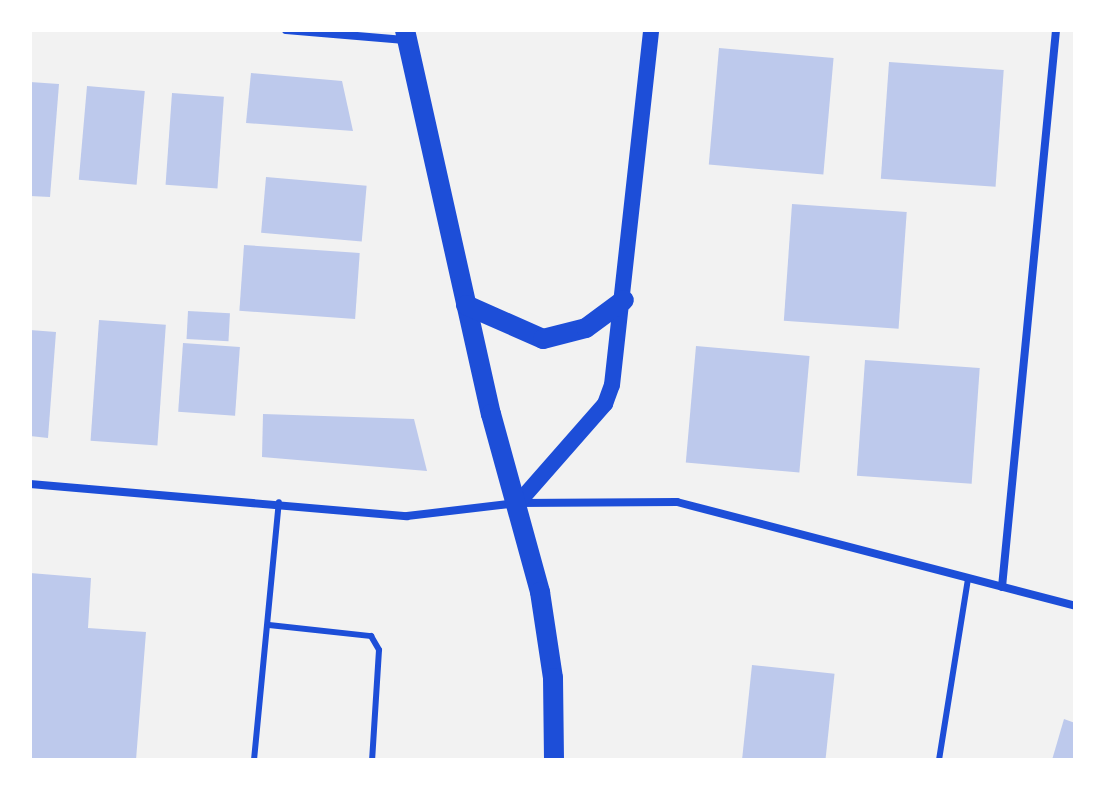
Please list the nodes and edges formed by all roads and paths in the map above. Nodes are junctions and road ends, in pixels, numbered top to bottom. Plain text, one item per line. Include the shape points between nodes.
1 (286, 30) edge
2 (651, 30) edge
3 (1056, 30) edge
4 (406, 35) edge
5 (624, 300) junction
6 (466, 305) junction
7 (30, 484) edge
8 (279, 502) junction
9 (518, 503) junction
10 (968, 579) junction
11 (1002, 587) junction
12 (1075, 606) edge
13 (269, 625) junction
14 (254, 760) edge
15 (372, 760) edge
16 (554, 760) edge
17 (939, 760) edge

1 - 4 street
2 - 5 main road
3 - 11 street
4 - 6 main road
5 - 6 main road via 586,328 543,339
5 - 9 main road via 605,404
6 - 9 main road
7 - 8 street
8 - 9 street via 407,516
8 - 13 lane
9 - 10 street via 677,502
9 - 16 main road via 550,653
10 - 11 street
10 - 17 lane
11 - 12 street
13 - 14 lane
13 - 15 lane via 371,636 379,650

